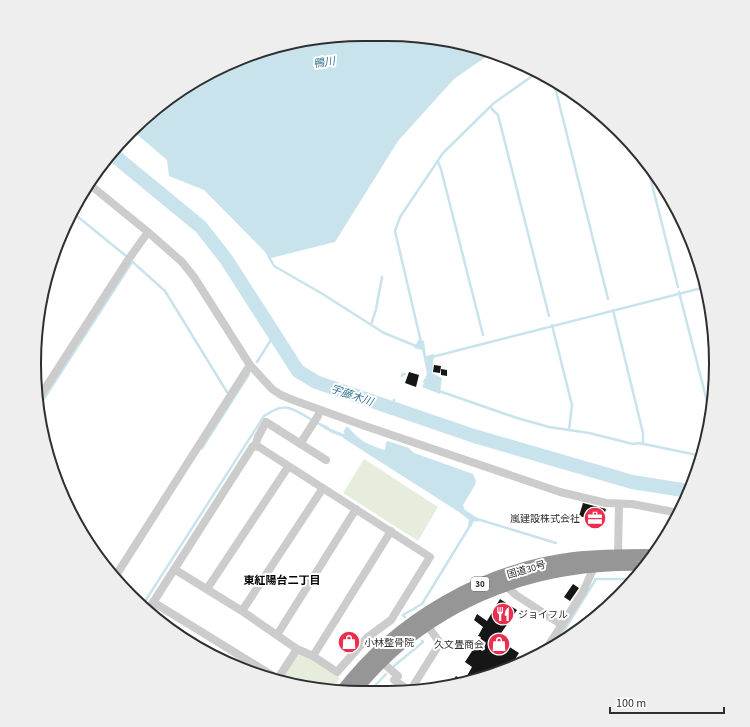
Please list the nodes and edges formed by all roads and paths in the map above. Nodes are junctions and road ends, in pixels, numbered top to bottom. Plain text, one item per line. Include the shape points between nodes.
1 (93, 187) edge
2 (148, 232) junction
3 (250, 365) junction
4 (43, 393) edge
5 (320, 410) junction
6 (300, 444) junction
7 (255, 446) junction
8 (326, 460) dead end
9 (288, 467) junction
10 (323, 488) junction
11 (619, 504) junction
12 (356, 509) junction
13 (673, 512) edge
14 (391, 531) junction
15 (618, 555) junction
16 (646, 555) edge
17 (638, 565) edge
18 (594, 567) junction
19 (174, 569) junction
20 (118, 572) edge
21 (505, 585) junction
22 (207, 590) junction
23 (153, 602) junction
24 (151, 606) edge
25 (242, 611) junction
26 (427, 625) junction
27 (562, 625) junction
28 (277, 635) junction
29 (552, 641) edge
30 (297, 649) junction
31 (313, 656) junction
32 (382, 662) junction
33 (261, 669) edge
34 (281, 675) edge
35 (414, 684) edge
36 (347, 685) edge
37 (402, 685) edge
38 (360, 686) edge

1 - 2 street
2 - 3 street via 182,262 194,277
2 - 4 street
3 - 5 street via 272,389
3 - 20 street
5 - 6 street
5 - 11 street via 560,492
6 - 7 street via 266,422
6 - 8 street
7 - 9 street
7 - 19 street
9 - 10 street
9 - 22 street
10 - 12 street
10 - 25 street
11 - 13 street
11 - 15 street
12 - 14 street
12 - 28 street
14 - 31 street
14 - 31 street via 430,557 426,564 391,620 368,638 337,672
15 - 16 highway, 国道30号 / 30
15 - 36 highway, 国道30号 / 30 via 573,558 522,569 460,594 421,616 403,630
17 - 18 highway, 国道30号 / 30
18 - 21 highway, 国道30号 / 30 via 550,572
18 - 27 street via 583,592
19 - 22 street
19 - 23 street
21 - 26 highway, 国道30号 / 30 via 464,603
21 - 27 street
22 - 25 street
23 - 24 street
23 - 33 street
25 - 28 street
26 - 32 highway, 国道30号 / 30 via 408,638
26 - 35 street via 440,643
27 - 29 street
28 - 30 street
30 - 31 street
30 - 34 street
32 - 37 street via 398,676 394,680
32 - 38 highway, 国道30号 / 30

